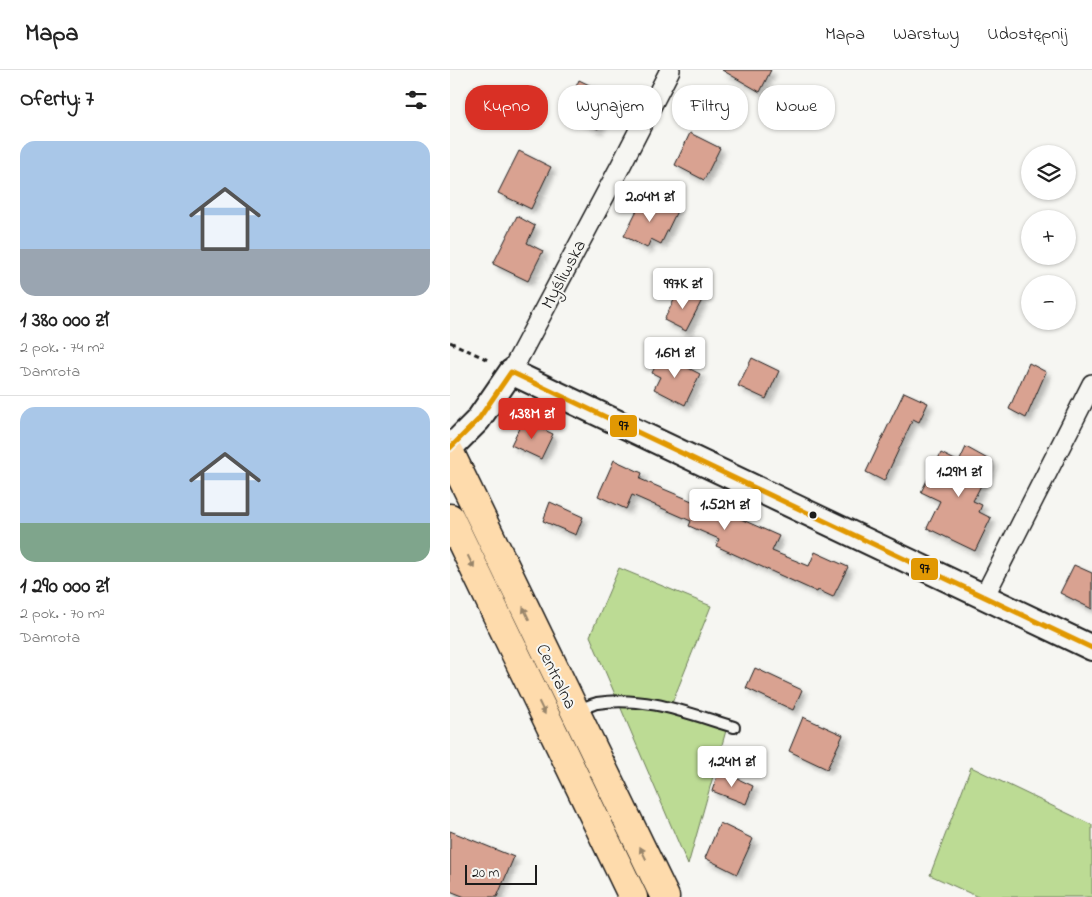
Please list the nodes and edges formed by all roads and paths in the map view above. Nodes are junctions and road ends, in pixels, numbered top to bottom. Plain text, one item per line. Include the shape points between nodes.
1 (670, 70) edge
2 (450, 342) edge
3 (511, 372) junction
4 (1092, 384) edge
5 (450, 448) edge
6 (450, 453) edge
7 (450, 518) edge
8 (984, 597) junction
9 (1092, 648) edge
10 (574, 712) junction
11 (734, 727) dead end
12 (633, 897) edge
13 (665, 897) edge

1 - 3 street, Myśliwska
2 - 3 path
3 - 5 street via 478,420
3 - 8 street
4 - 8 street
10 -> 6 main road, Centralna
7 -> 12 main road, Centralna
8 - 9 street
10 - 11 lane via 596,703 628,701 661,705
13 -> 10 main road, Centralna

